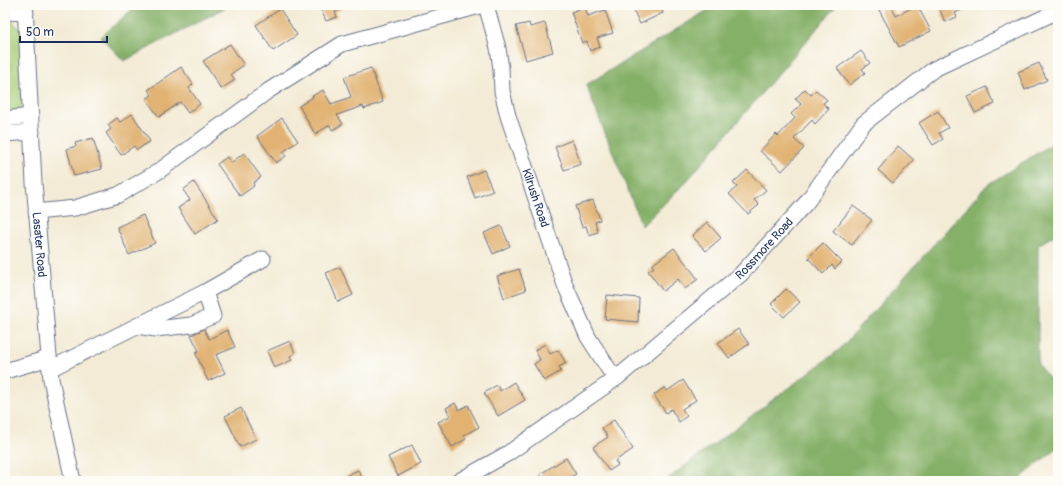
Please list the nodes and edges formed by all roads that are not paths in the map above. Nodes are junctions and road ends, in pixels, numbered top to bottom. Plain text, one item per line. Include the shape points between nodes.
1 (485, 5) edge
2 (26, 9) edge
3 (1058, 11) edge
4 (5, 12) edge
5 (30, 116) junction
6 (5, 119) edge
7 (32, 132) junction
8 (5, 134) edge
9 (36, 212) junction
10 (262, 259) dead end
11 (205, 292) junction
12 (137, 326) junction
13 (49, 363) junction
14 (5, 371) edge
15 (618, 377) junction
16 (73, 481) edge
17 (459, 481) edge

1 - 9 street via 342,44 268,91 159,171 118,195 75,208
1 - 15 street, Kilrush Road via 498,48 502,90 508,116 565,285 588,337 610,371
2 - 4 street
2 - 5 street, Lasater Road
3 - 15 street, Rossmore Road via 934,69 863,124 806,202 741,274
5 - 6 street
5 - 7 street, Lasater Road
7 - 8 street
7 - 9 street, Lasater Road
9 - 13 street, Lasater Road
10 - 11 street
11 - 12 street
11 - 12 street via 213,316 191,325 156,328
12 - 13 street
13 - 14 street
13 - 16 street, Lasater Road
15 - 17 street, Rossmore Road via 507,454

